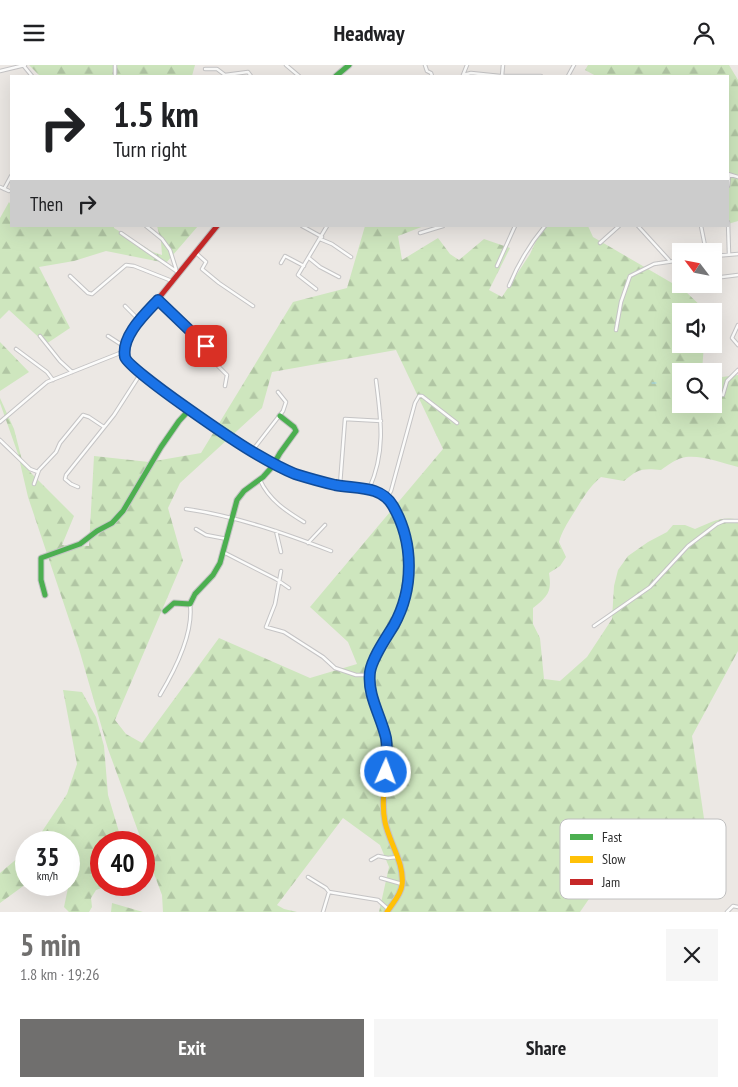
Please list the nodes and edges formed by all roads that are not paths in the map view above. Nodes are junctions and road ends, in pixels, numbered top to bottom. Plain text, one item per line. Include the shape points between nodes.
1 (24, 65) edge
2 (286, 65) edge
3 (349, 65) edge
4 (425, 65) edge
5 (206, 69) dead end
6 (0, 71) edge
7 (226, 75) edge
8 (226, 75) edge
9 (250, 75) edge
10 (298, 75) edge
11 (337, 75) edge
12 (432, 75) edge
13 (466, 75) edge
14 (492, 75) edge
15 (10, 178) edge
16 (0, 187) edge
17 (4, 189) junction
18 (8, 191) dead end
19 (147, 227) edge
20 (216, 227) edge
21 (304, 227) edge
22 (326, 227) edge
23 (440, 227) edge
24 (515, 227) edge
25 (544, 227) edge
26 (619, 227) edge
27 (639, 227) edge
28 (701, 227) edge
29 (728, 227) edge
30 (121, 233) dead end
31 (420, 233) dead end
32 (321, 238) junction
33 (600, 243) dead end
34 (704, 243) edge
35 (195, 252) junction
36 (738, 254) edge
37 (722, 255) edge
38 (729, 255) junction
39 (352, 257) dead end
40 (309, 258) junction
41 (669, 261) junction
42 (672, 261) edge
43 (281, 263) dead end
44 (304, 266) junction
45 (497, 266) dead end
46 (178, 272) junction
47 (738, 275) edge
48 (70, 276) dead end
49 (339, 277) dead end
50 (722, 277) edge
51 (173, 281) junction
52 (509, 286) dead end
53 (316, 289) dead end
54 (158, 300) junction
55 (253, 305) dead end
56 (126, 306) dead end
57 (140, 321) junction
58 (738, 325) edge
59 (616, 330) dead end
60 (40, 336) dead end
61 (108, 336) dead end
62 (738, 345) edge
63 (16, 349) dead end
64 (125, 349) junction
65 (738, 370) edge
66 (72, 372) junction
67 (141, 373) junction
68 (53, 380) junction
69 (376, 380) dead end
70 (225, 386) dead end
71 (278, 392) dead end
72 (722, 395) edge
73 (190, 409) junction
74 (280, 416) junction
75 (381, 421) junction
76 (0, 422) edge
77 (457, 423) dead end
78 (104, 427) junction
79 (0, 440) edge
80 (252, 451) junction
81 (275, 463) junction
82 (38, 472) junction
83 (260, 479) junction
84 (34, 484) dead end
85 (340, 485) junction
86 (78, 487) dead end
87 (369, 489) junction
88 (387, 498) junction
89 (186, 509) dead end
90 (232, 518) junction
91 (738, 521) edge
92 (304, 522) dead end
93 (325, 525) dead end
94 (196, 529) dead end
95 (276, 531) junction
96 (228, 539) junction
97 (308, 543) junction
98 (331, 551) dead end
99 (281, 552) dead end
100 (225, 553) junction
101 (281, 571) dead end
102 (280, 582) junction
103 (288, 588) dead end
104 (45, 595) dead end
105 (190, 604) junction
106 (165, 611) dead end
107 (594, 626) dead end
108 (370, 675) junction
109 (160, 695) dead end
110 (397, 857) junction
111 (371, 860) dead end
112 (308, 877) dead end
113 (381, 878) dead end
114 (402, 884) junction
115 (329, 892) junction
116 (738, 907) edge
117 (388, 911) edge
118 (323, 912) edge
119 (728, 912) edge

1 - 6 street
2 - 10 street
3 - 11 street
4 - 12 street
5 - 8 street via 218,69
7 - 9 street via 248,72
13 - 14 street
15 - 17 street
16 - 17 street
17 - 18 street
19 - 46 street via 170,250
20 - 35 street
21 - 32 street
22 - 32 street
23 - 31 street
24 - 45 street
25 - 52 street
26 - 33 street
27 - 41 street
28 - 34 street
29 - 38 street
30 - 46 street
32 - 39 street
32 - 40 street
35 - 46 street
35 - 55 street via 206,262 202,269
36 - 38 street
37 - 38 street
40 - 44 street
40 - 49 street
41 - 42 street
41 - 59 street via 654,264 630,277 620,302
43 - 44 street via 285,256
44 - 53 street via 298,275
46 - 51 street
47 - 50 street
48 - 51 street via 92,294 126,265
51 - 54 street
54 - 57 street
54 - 70 street via 206,346 227,375
56 - 57 street
57 - 64 street
58 - 62 street via 732,339
60 - 66 street
61 - 64 street
63 - 68 street
64 - 66 street
64 - 67 street via 126,360
65 - 72 street via 727,381
66 - 68 street
67 - 73 street
67 - 78 street
68 - 76 street via 46,382
69 - 75 street
71 - 74 street via 286,402
73 - 80 street
73 - 104 street via 160,447 123,511 112,523 80,544 41,557
74 - 80 street
74 - 81 street via 296,431
75 - 85 street via 344,419
75 - 87 street via 381,455
77 - 88 street via 420,396 415,403
78 - 82 street via 83,415
78 - 86 street via 66,475 65,479
79 - 82 street via 30,469
80 - 81 street
81 - 83 street
81 - 85 street via 297,474
82 - 84 street
83 - 90 street via 239,496
83 - 92 street via 264,490 274,501
85 - 87 street
87 - 88 street
88 - 108 street via 394,507 406,539 408,585 402,609 372,664
89 - 90 street
90 - 95 street
90 - 96 street
91 - 107 street via 717,523 688,546 650,587
93 - 97 street
94 - 96 street via 206,535
95 - 97 street
95 - 99 street
96 - 100 street
97 - 98 street
100 - 102 street
100 - 105 street via 214,575 200,587
101 - 102 street
102 - 103 street
102 - 108 street via 266,627 284,632 335,668 356,675
105 - 106 street via 174,603
105 - 109 street via 191,620 183,646 174,672
108 - 110 street via 373,701 386,745 384,816
110 - 111 street via 378,856
110 - 114 street
112 - 115 street
113 - 114 street
114 - 117 street
115 - 117 street via 378,900
115 - 118 street
116 - 119 street via 734,906

